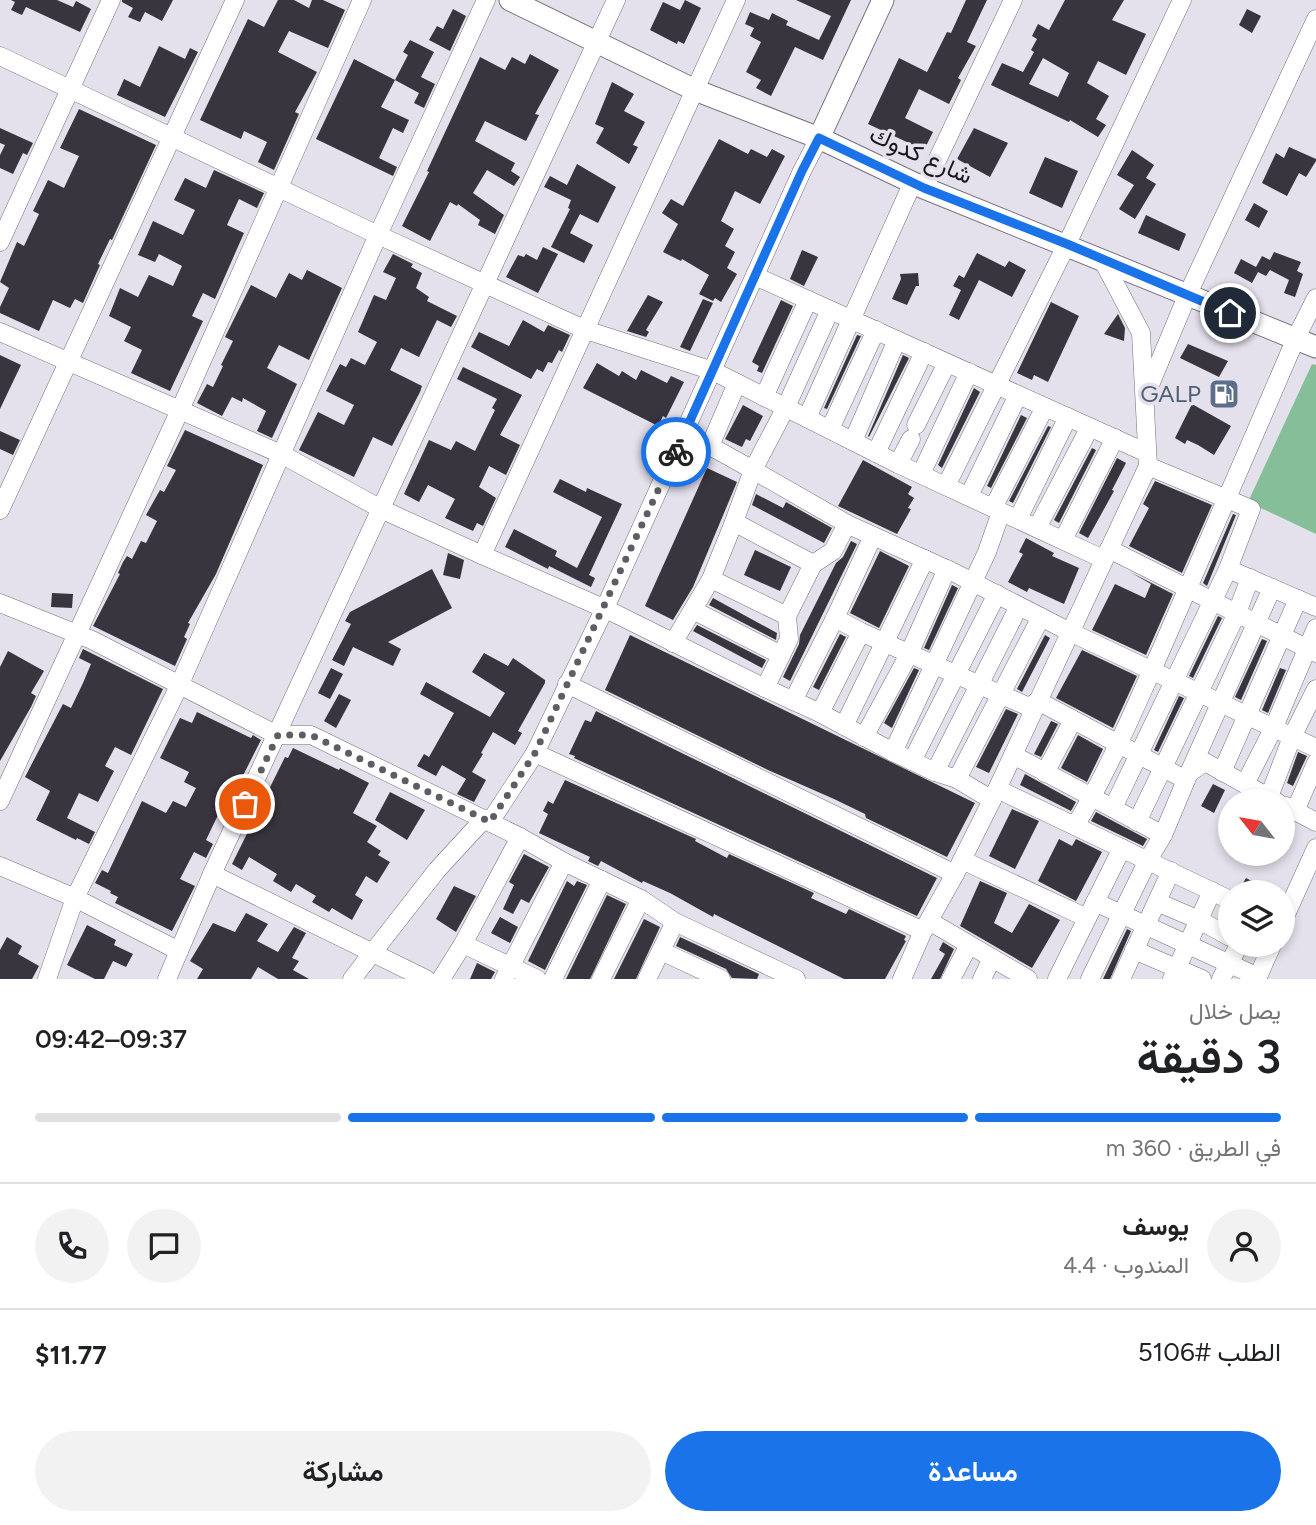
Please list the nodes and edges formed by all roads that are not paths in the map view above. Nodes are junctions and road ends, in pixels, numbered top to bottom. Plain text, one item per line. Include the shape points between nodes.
1 (111, 0) edge
2 (234, 0) edge
3 (362, 0) edge
4 (486, 0) edge
5 (510, 0) edge
6 (616, 0) edge
7 (736, 0) edge
8 (883, 0) edge
9 (1013, 0) edge
10 (1182, 0) edge
11 (1316, 19) edge
12 (597, 41) junction
13 (0, 56) edge
14 (70, 90) junction
15 (695, 90) junction
16 (173, 138) junction
17 (819, 138) junction
18 (918, 185) junction
19 (278, 188) junction
20 (378, 236) junction
21 (0, 242) edge
22 (1067, 244) junction
23 (1103, 261) junction
24 (755, 276) junction
25 (483, 285) junction
26 (1186, 296) junction
27 (1316, 298) edge
28 (807, 300) junction
29 (830, 310) junction
30 (853, 320) junction
31 (586, 330) junction
32 (876, 330) junction
33 (0, 332) edge
34 (1296, 338) junction
35 (897, 340) junction
36 (1316, 347) edge
37 (924, 352) junction
38 (70, 361) junction
39 (947, 363) junction
40 (713, 371) junction
41 (969, 372) junction
42 (737, 383) junction
43 (998, 385) junction
44 (1018, 395) junction
45 (764, 397) junction
46 (1144, 398) junction
47 (786, 407) junction
48 (1045, 407) junction
49 (180, 410) junction
50 (1068, 417) junction
51 (807, 418) junction
52 (1090, 427) junction
53 (830, 429) junction
54 (1115, 438) junction
55 (853, 441) junction
56 (876, 453) junction
57 (281, 454) junction
58 (1148, 459) junction
59 (898, 464) junction
60 (753, 470) junction
61 (921, 474) junction
62 (946, 486) junction
63 (968, 496) junction
64 (1227, 499) junction
65 (381, 509) junction
66 (0, 510) edge
67 (997, 510) junction
68 (1018, 519) junction
69 (734, 522) junction
70 (847, 524) junction
71 (1037, 528) junction
72 (873, 536) junction
73 (1063, 540) junction
74 (1106, 554) junction
75 (482, 555) junction
76 (925, 559) junction
77 (813, 564) junction
78 (947, 569) junction
79 (1228, 569) junction
80 (1250, 578) junction
81 (711, 579) junction
82 (973, 582) junction
83 (1272, 588) junction
84 (1188, 589) junction
85 (996, 594) junction
86 (1298, 599) junction
87 (1212, 601) junction
88 (0, 603) edge
89 (1019, 606) junction
90 (1316, 607) edge
91 (605, 608) junction
92 (693, 610) junction
93 (1237, 613) junction
94 (788, 616) junction
95 (1041, 617) junction
96 (835, 618) junction
97 (1256, 623) junction
98 (1316, 628) edge
99 (861, 632) junction
100 (1070, 632) junction
101 (76, 634) junction
102 (1282, 636) junction
103 (673, 643) junction
104 (885, 643) junction
105 (1312, 651) edge
106 (781, 654) junction
107 (910, 654) junction
108 (934, 665) junction
109 (1152, 670) junction
110 (956, 674) junction
111 (1174, 681) junction
112 (567, 684) junction
113 (979, 685) junction
114 (179, 686) junction
115 (765, 688) junction
116 (1316, 689) edge
117 (1198, 692) junction
118 (1001, 695) junction
119 (793, 701) junction
120 (1038, 701) junction
121 (1221, 702) junction
122 (820, 713) junction
123 (1248, 715) junction
124 (1073, 720) junction
125 (844, 726) junction
126 (1274, 727) junction
127 (278, 735) junction
128 (864, 737) junction
129 (1293, 737) junction
130 (1118, 744) junction
131 (1316, 748) edge
132 (893, 752) junction
133 (535, 753) junction
134 (1013, 755) junction
135 (1139, 755) junction
136 (912, 761) junction
137 (1316, 763) edge
138 (1164, 768) junction
139 (935, 772) junction
140 (1222, 772) junction
141 (1045, 773) junction
142 (1188, 776) junction
143 (957, 779) junction
144 (1245, 784) junction
145 (1254, 789) edge
146 (1284, 789) edge
147 (1294, 789) edge
148 (994, 794) junction
149 (1092, 798) junction
150 (0, 801) edge
151 (1113, 808) junction
152 (1295, 811) edge
153 (487, 821) junction
154 (1137, 821) junction
155 (1316, 822) edge
156 (1075, 826) junction
157 (1163, 835) junction
158 (520, 837) junction
159 (1122, 848) junction
160 (1316, 848) edge
161 (1148, 860) junction
162 (564, 862) junction
163 (0, 866) edge
164 (959, 867) junction
165 (1171, 872) junction
166 (212, 874) junction
167 (603, 880) junction
168 (1213, 891) junction
169 (1218, 894) edge
170 (1295, 894) edge
171 (75, 898) junction
172 (641, 899) junction
173 (1157, 902) junction
174 (1091, 910) junction
175 (1121, 914) junction
176 (1199, 920) junction
177 (675, 922) junction
178 (1146, 925) junction
179 (926, 926) junction
180 (1218, 930) edge
181 (463, 944) junction
182 (969, 945) junction
183 (1188, 945) junction
184 (1134, 950) junction
185 (179, 951) junction
186 (373, 951) junction
187 (661, 951) junction
188 (1267, 957) edge
189 (992, 958) junction
190 (1099, 960) junction
191 (685, 962) junction
192 (1225, 972) edge
193 (507, 973) edge
194 (768, 973) edge
195 (1174, 974) edge
196 (712, 977) edge
197 (1020, 977) edge
198 (1126, 977) edge
199 (1257, 978) edge
200 (47, 979) edge
201 (167, 979) edge
202 (352, 979) edge
203 (426, 979) edge
204 (441, 979) edge
205 (537, 979) edge
206 (553, 979) edge
207 (601, 979) edge
208 (647, 979) edge
209 (678, 979) edge
210 (796, 979) edge
211 (902, 979) edge
212 (951, 979) edge
213 (982, 979) edge
214 (1057, 979) edge
215 (1090, 979) edge
216 (1202, 979) edge

1 - 14 street
2 - 16 street
3 - 19 street
4 - 20 street
5 - 12 street, شارع كدوك
6 - 12 street
7 - 15 street
8 - 17 street
9 - 18 street
10 - 22 street
11 - 26 street
12 - 15 street, شارع كدوك
12 - 25 street
13 - 14 street
14 - 16 street
14 - 21 street
15 - 17 street, شارع كدوك
15 - 31 street
16 - 19 street
16 - 38 street
17 - 18 street, شارع كدوك
17 - 24 street
18 - 22 street, شارع كدوك
18 - 30 street
19 - 20 street
19 - 49 street
20 - 25 street
20 - 57 street
22 - 23 street, شارع كدوك
22 - 43 street
23 - 26 street, شارع كدوك
23 - 46 street via 1141,333
24 - 28 street
24 - 40 street
25 - 31 street
25 - 65 street
26 - 34 street, شارع كدوك
26 - 46 street
27 - 34 street
28 - 29 street
28 - 45 street
29 - 30 street
29 - 47 street
30 - 32 street
30 - 51 street
31 - 40 street
31 - 75 street
32 - 35 street
32 - 53 street
33 - 38 street
34 - 36 street, شارع كدوك
34 - 64 street
35 - 37 street
35 - 55 street
37 - 39 street
37 - 56 street
38 - 49 street
38 - 66 street
39 - 41 street
39 - 59 street
40 - 42 street
40 - 91 street
41 - 43 street
41 - 61 street
42 - 45 street
42 - 60 street via 710,446
43 - 44 street
43 - 62 street
44 - 48 street
44 - 63 street
45 - 47 street
46 - 58 street
47 - 51 street
47 - 60 street
48 - 50 street
48 - 67 street
49 - 57 street
49 - 101 street
50 - 52 street
50 - 68 street
51 - 53 street
52 - 54 street
52 - 71 street
53 - 55 street
54 - 58 street
54 - 73 street
55 - 56 street
56 - 59 street
57 - 65 street
57 - 114 street
58 - 64 street
58 - 74 street
59 - 61 street
60 - 69 street
60 - 70 street
61 - 62 street
62 - 63 street
63 - 67 street
64 - 79 street via 1251,509
64 - 84 street
65 - 75 street
65 - 127 street
67 - 68 street
67 - 82 street via 988,552
68 - 71 street
69 - 77 street
69 - 81 street
70 - 72 street
70 - 77 street via 833,551
71 - 73 street
72 - 76 street
72 - 96 street
73 - 74 street
74 - 84 street
74 - 100 street
75 - 91 street
76 - 78 street
76 - 104 street
77 - 94 street
78 - 82 street
78 - 107 street
79 - 80 street
79 - 87 street
80 - 83 street
80 - 93 street
81 - 92 street
81 - 94 street
82 - 85 street
82 - 108 street
83 - 86 street
83 - 97 street
84 - 87 street
84 - 109 street
85 - 89 street
85 - 110 street
86 - 90 street
86 - 102 street
87 - 93 street
87 - 111 street
88 - 101 street
89 - 95 street
89 - 113 street
91 - 103 street
91 - 112 street
92 - 103 street
92 - 106 street
93 - 97 street
93 - 117 street
94 - 106 street via 789,639
95 - 100 street
95 - 118 street
96 - 99 street
96 - 119 street
97 - 102 street
97 - 121 street
98 - 105 street
99 - 104 street
99 - 122 street
100 - 109 street
100 - 120 street
101 - 114 street
101 - 150 street
102 - 105 street
102 - 123 street
103 - 115 street
104 - 107 street
104 - 125 street
105 - 126 street
106 - 115 street
107 - 108 street
107 - 128 street
108 - 110 street
108 - 132 street
109 - 111 street
109 - 130 street
110 - 113 street
110 - 136 street
111 - 117 street
111 - 135 street
112 - 133 street
112 - 164 street
113 - 118 street
113 - 139 street
114 - 127 street
114 - 171 street
115 - 119 street
116 - 129 street
117 - 121 street
117 - 138 street
118 - 120 street via 1029,707
118 - 143 street
119 - 122 street
120 - 124 street
120 - 134 street
121 - 123 street
121 - 142 street
122 - 125 street
123 - 126 street
123 - 140 street
124 - 130 street
124 - 141 street
125 - 128 street
126 - 129 street
126 - 144 street
127 - 153 street via 311,735
127 - 166 street
128 - 132 street
129 - 131 street
129 - 146 street
130 - 135 street
130 - 149 street
132 - 136 street
133 - 153 street
133 - 179 street
134 - 141 street
134 - 148 street
135 - 138 street
135 - 151 street
136 - 139 street
137 - 147 street
138 - 142 street
138 - 154 street
139 - 143 street
140 - 142 street via 1205,762
140 - 144 street
141 - 149 street
142 - 157 street
143 - 148 street
144 - 145 street
148 - 156 street
148 - 164 street
149 - 151 street
149 - 156 street
151 - 154 street
152 - 155 street
153 - 158 street
153 - 186 street via 437,870
154 - 157 street
156 - 159 street
157 - 161 street
158 - 162 street
158 - 181 street
159 - 161 street
159 - 174 street
160 - 170 street
161 - 165 street
161 - 175 street
162 - 167 street
162 - 193 street
163 - 171 street
164 - 174 street
164 - 179 street
165 - 168 street
165 - 173 street
166 - 185 street
166 - 186 street
167 - 172 street
167 - 206 street
168 - 169 street
168 - 176 street
171 - 185 street
171 - 200 street
172 - 177 street
172 - 207 street
173 - 176 street
173 - 178 street
174 - 175 street
174 - 214 street
175 - 178 street
175 - 190 street
176 - 180 street
176 - 183 street
177 - 187 street
177 - 194 street
178 - 183 street
178 - 184 street
179 - 182 street
179 - 211 street
181 - 193 street
181 - 204 street
182 - 189 street
182 - 212 street
183 - 192 street
183 - 195 street
184 - 195 street
184 - 198 street
185 - 201 street
186 - 202 street
186 - 203 street
187 - 191 street
187 - 208 street
188 - 199 street
189 - 197 street
189 - 213 street
190 - 198 street
190 - 215 street
191 - 196 street
191 - 209 street
192 - 199 street
193 - 205 street
194 - 210 street
195 - 216 street

